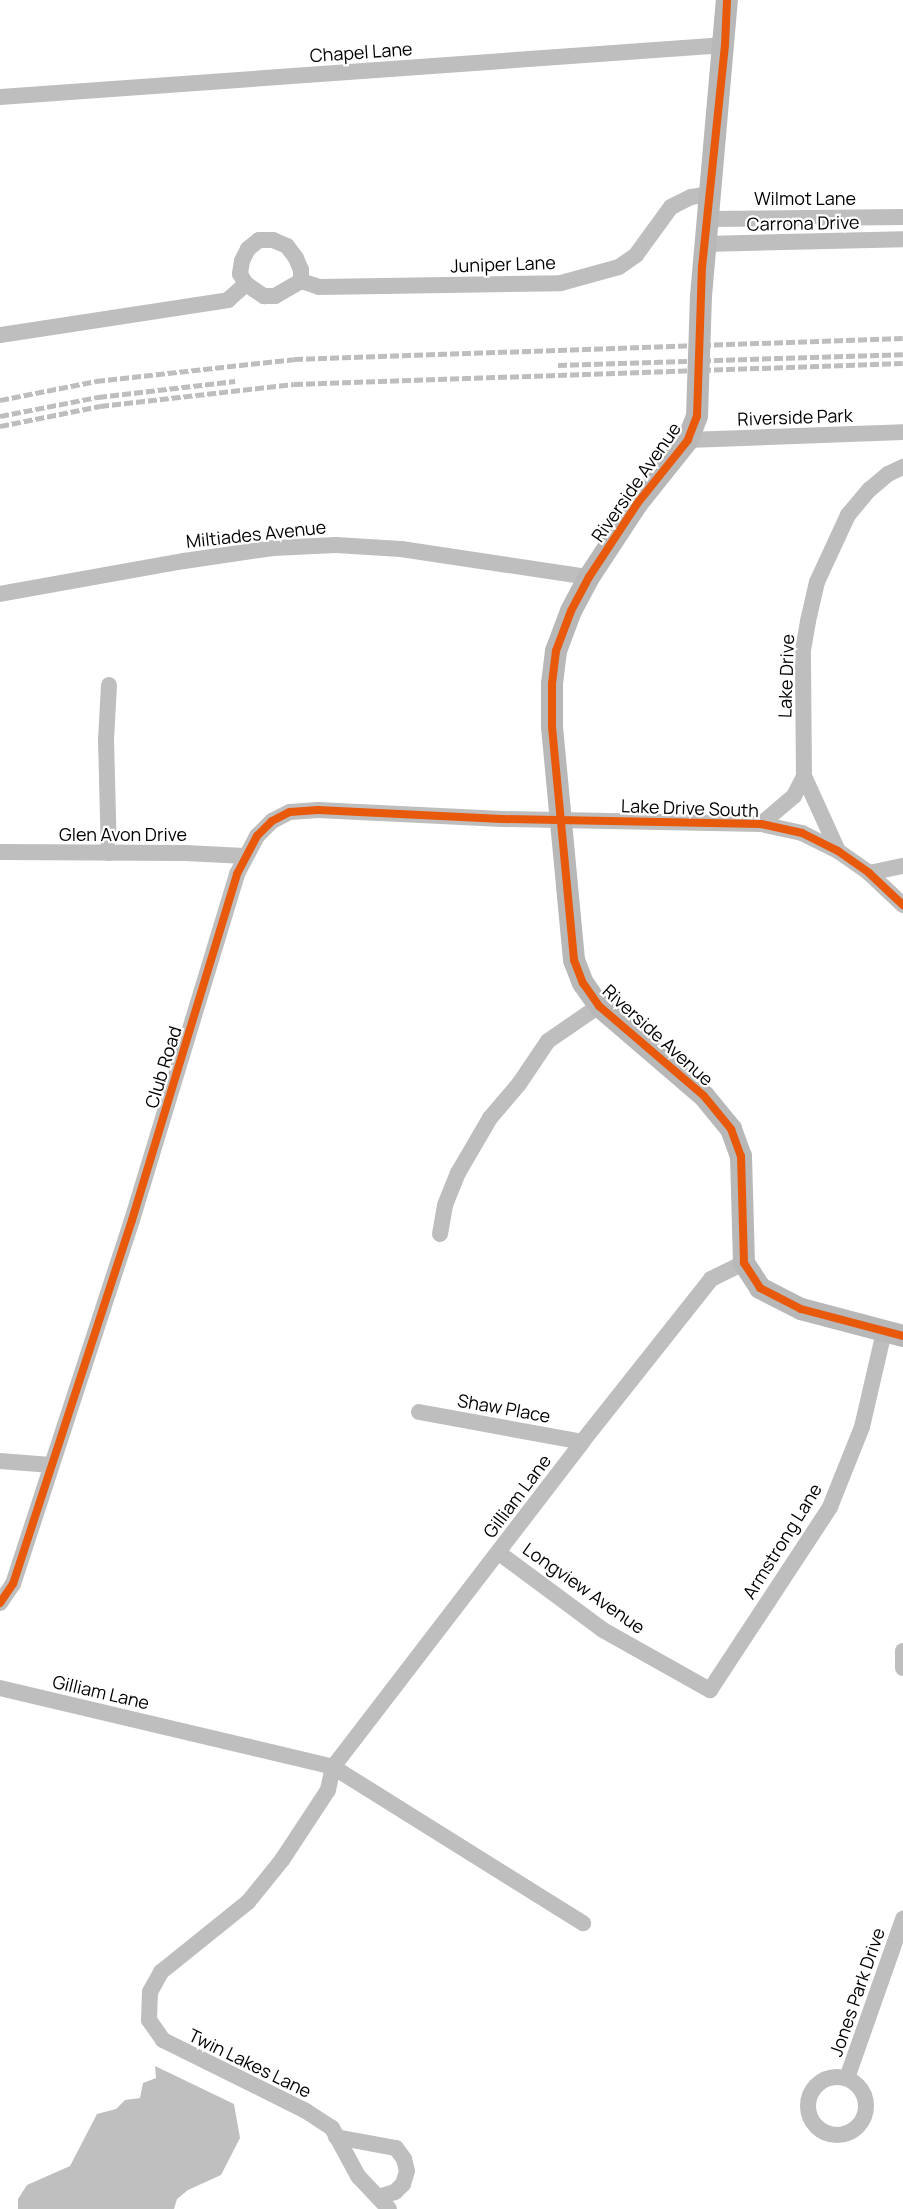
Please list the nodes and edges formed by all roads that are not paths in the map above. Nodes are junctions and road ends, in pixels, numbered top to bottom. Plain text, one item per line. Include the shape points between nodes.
1 (727, 0) edge
2 (725, 45) junction
3 (0, 97) edge
4 (710, 194) junction
5 (903, 217) edge
6 (707, 219) junction
7 (903, 239) edge
8 (705, 244) junction
9 (301, 281) junction
10 (246, 285) junction
11 (0, 335) edge
12 (903, 432) edge
13 (688, 440) junction
14 (903, 467) edge
15 (589, 577) junction
16 (0, 594) edge
17 (109, 685) dead end
18 (804, 776) junction
19 (560, 819) junction
20 (761, 824) junction
21 (838, 851) junction
22 (0, 852) edge
23 (109, 854) junction
24 (245, 856) junction
25 (903, 866) edge
26 (869, 873) junction
27 (903, 905) edge
28 (598, 1006) junction
29 (440, 1234) dead end
30 (744, 1263) junction
31 (893, 1334) edge
32 (419, 1412) dead end
33 (582, 1442) junction
34 (0, 1461) edge
35 (51, 1465) junction
36 (499, 1553) junction
37 (0, 1603) edge
38 (903, 1651) edge
39 (903, 1668) edge
40 (0, 1689) edge
41 (710, 1690) joint
42 (333, 1767) junction
43 (903, 1919) edge
44 (583, 1923) dead end
45 (848, 2078) dead end
46 (336, 2137) junction
47 (384, 2203) edge

1 - 2 street, Riverside Avenue
2 - 3 street, Chapel Lane
2 - 4 street, Riverside Avenue
4 - 6 street, Riverside Avenue
4 - 9 street, Juniper Lane via 691,197 671,207 636,255 619,267 561,284 319,287
5 - 6 street, Wilmot Lane
6 - 8 street, Riverside Avenue
7 - 8 street, Carrona Drive
8 - 13 street, Riverside Avenue, bridge via 697,416
9 - 10 street via 275,296 264,296
9 - 10 street via 301,270 287,246 259,240 242,261 240,274
10 - 11 street via 228,300
12 - 13 street, Riverside Park
13 - 15 street, Riverside Avenue via 636,504
14 - 18 street, Lake Drive via 869,490 848,515 817,582 803,650
15 - 16 street, Miltiades Avenue via 401,549 336,545 273,548 195,559
15 - 19 street, Riverside Avenue via 565,625 554,665 552,727
17 - 23 street
18 - 20 street via 794,796
18 - 21 street, Lake Drive
19 - 20 street, Lake Drive South
19 - 24 street, Club Road via 301,810 272,821
19 - 28 street, Riverside Avenue via 574,960
20 - 21 street, Lake Drive South via 802,833
21 - 26 street, Lake Drive South
22 - 23 street, Glen Avon Drive
23 - 24 street, Glen Avon Drive
24 - 35 street, Club Road
25 - 26 street
26 - 27 street, Lake Drive South
28 - 29 street via 548,1041 490,1118 458,1173 445,1205
28 - 30 street, Riverside Avenue via 704,1096 731,1129 741,1156
30 - 31 street via 760,1288 801,1309
30 - 33 street, Gilliam Lane via 711,1280
31 - 41 street, Armstrong Lane via 830,1507
32 - 33 street, Shaw Place
33 - 36 street, Gilliam Lane
34 - 35 street
35 - 37 street, Club Road via 13,1584
36 - 41 street, Longview Avenue via 603,1630
36 - 42 street, Gilliam Lane
38 - 39 street
40 - 42 street, Gilliam Lane
42 - 44 street, Gilliam Lane
42 - 46 street, Twin Lakes Lane via 328,1790 282,1860 248,1902 161,1972 150,1992 149,2020 163,2040 306,2111 332,2128
43 - 45 street, Jones Park Drive
46 - 47 street, Twin Lakes Lane via 358,2176
46 - 47 street, Twin Lakes Lane via 396,2148 404,2158 407,2171 403,2184

